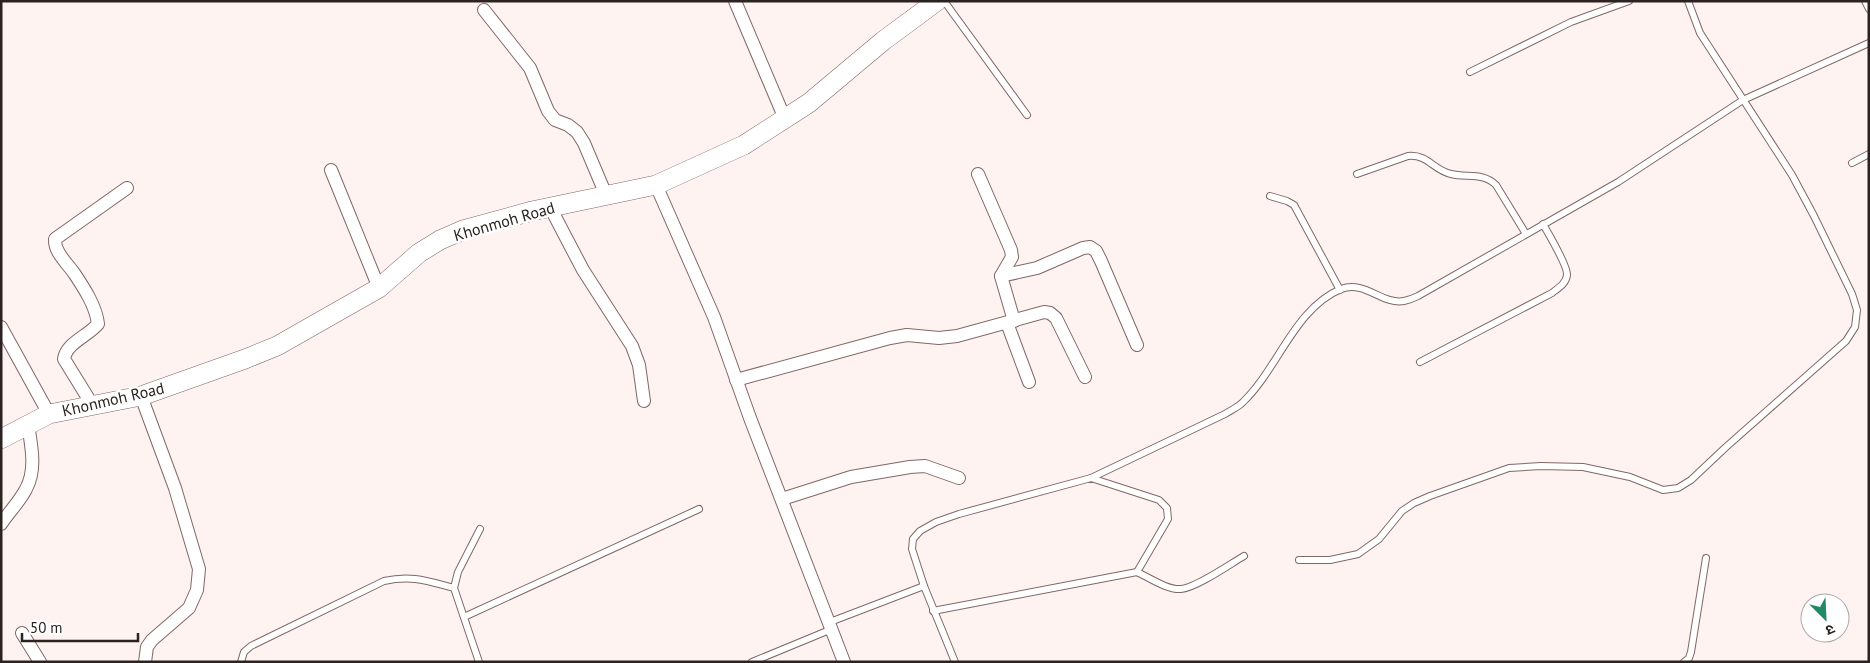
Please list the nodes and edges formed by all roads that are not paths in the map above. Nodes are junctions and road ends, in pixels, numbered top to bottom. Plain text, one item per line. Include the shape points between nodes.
1 (734, 1) edge
2 (937, 1) edge
3 (944, 1) edge
4 (1629, 1) edge
5 (1688, 1) edge
6 (1865, 1) edge
7 (1869, 8) edge
8 (484, 10) dead end
9 (1869, 43) edge
10 (1470, 72) dead end
11 (1742, 100) junction
12 (1027, 115) dead end
13 (785, 119) junction
14 (1869, 154) edge
15 (1852, 163) dead end
16 (331, 170) dead end
17 (978, 174) dead end
18 (1357, 174) dead end
19 (656, 184) junction
20 (127, 188) dead end
21 (606, 195) junction
22 (1270, 196) dead end
23 (550, 207) junction
24 (1543, 224) junction
25 (1526, 234) junction
26 (1001, 276) junction
27 (379, 288) junction
28 (1340, 290) junction
29 (1011, 322) junction
30 (1, 327) edge
31 (1137, 345) dead end
32 (1420, 362) dead end
33 (1085, 376) dead end
34 (736, 380) junction
35 (1029, 382) dead end
36 (141, 396) junction
37 (644, 401) dead end
38 (93, 406) junction
39 (49, 414) junction
40 (28, 424) junction
41 (1, 439) edge
42 (959, 478) dead end
43 (1092, 478) junction
44 (782, 499) junction
45 (699, 509) dead end
46 (1, 524) edge
47 (480, 529) dead end
48 (1244, 556) dead end
49 (1706, 558) dead end
50 (1299, 560) dead end
51 (1137, 572) junction
52 (924, 586) junction
53 (454, 588) junction
54 (934, 611) junction
55 (464, 617) junction
56 (831, 626) junction
57 (22, 633) dead end
58 (40, 662) edge
59 (145, 662) edge
60 (241, 662) edge
61 (479, 662) edge
62 (752, 662) edge
63 (844, 662) edge
64 (955, 662) edge
65 (1684, 662) edge

1 - 13 street
2 - 13 main road, Khonmoh Road
3 - 12 lane
4 - 10 lane via 1571,22
5 - 11 lane via 1700,33
6 - 7 lane
8 - 21 street via 530,68 548,111 580,138
9 - 11 lane
11 - 24 lane via 1644,166
11 - 50 lane via 1792,175 1852,294 1857,310 1856,327 1846,341 1678,488 1663,490 1630,477 1582,467 1509,468 1414,503 1402,511 1379,539 1358,554 1338,559
13 - 19 main road, Khonmoh Road via 744,145
14 - 15 lane
16 - 27 street
17 - 26 street via 1011,250 1012,257
18 - 25 lane via 1416,155 1449,174 1484,176 1496,185
19 - 21 main road, Khonmoh Road
19 - 34 street via 714,317
20 - 38 street via 54,239 54,246 75,275 97,316 98,324 94,330 70,347 64,359
21 - 23 main road, Khonmoh Road
22 - 28 lane via 1294,205
23 - 27 main road, Khonmoh Road via 463,230 440,240 419,253
23 - 37 street via 583,270 632,346
24 - 25 lane
24 - 32 lane via 1565,266 1567,275 1563,285
25 - 28 lane via 1403,302 1361,288
26 - 29 street
26 - 31 street via 1036,268 1090,247 1101,261
27 - 36 main road, Khonmoh Road via 277,346
28 - 43 lane via 1315,306 1302,321 1243,403
29 - 33 street via 1050,313 1056,318
29 - 34 street via 948,337 907,335 890,338
29 - 35 street
30 - 39 street
34 - 44 street
36 - 38 main road, Khonmoh Road
36 - 59 street via 175,488 199,569 197,590 189,608 152,640 147,647
38 - 39 main road, Khonmoh Road
39 - 40 main road, Khonmoh Road
40 - 41 main road, Khonmoh Road
40 - 46 street via 30,481
42 - 44 street via 931,468 910,467 851,477
43 - 51 lane via 1159,500 1167,508 1168,519
43 - 52 lane via 959,514 920,531 913,539 912,549
44 - 56 street
45 - 55 lane
47 - 53 lane via 458,572
48 - 51 lane via 1182,589
49 - 65 lane via 1691,652
51 - 54 lane
52 - 54 lane
52 - 56 lane
53 - 55 lane
53 - 60 lane via 414,578 384,581 251,646 244,652
54 - 64 lane
55 - 61 lane
56 - 62 lane
56 - 63 street
57 - 58 street

